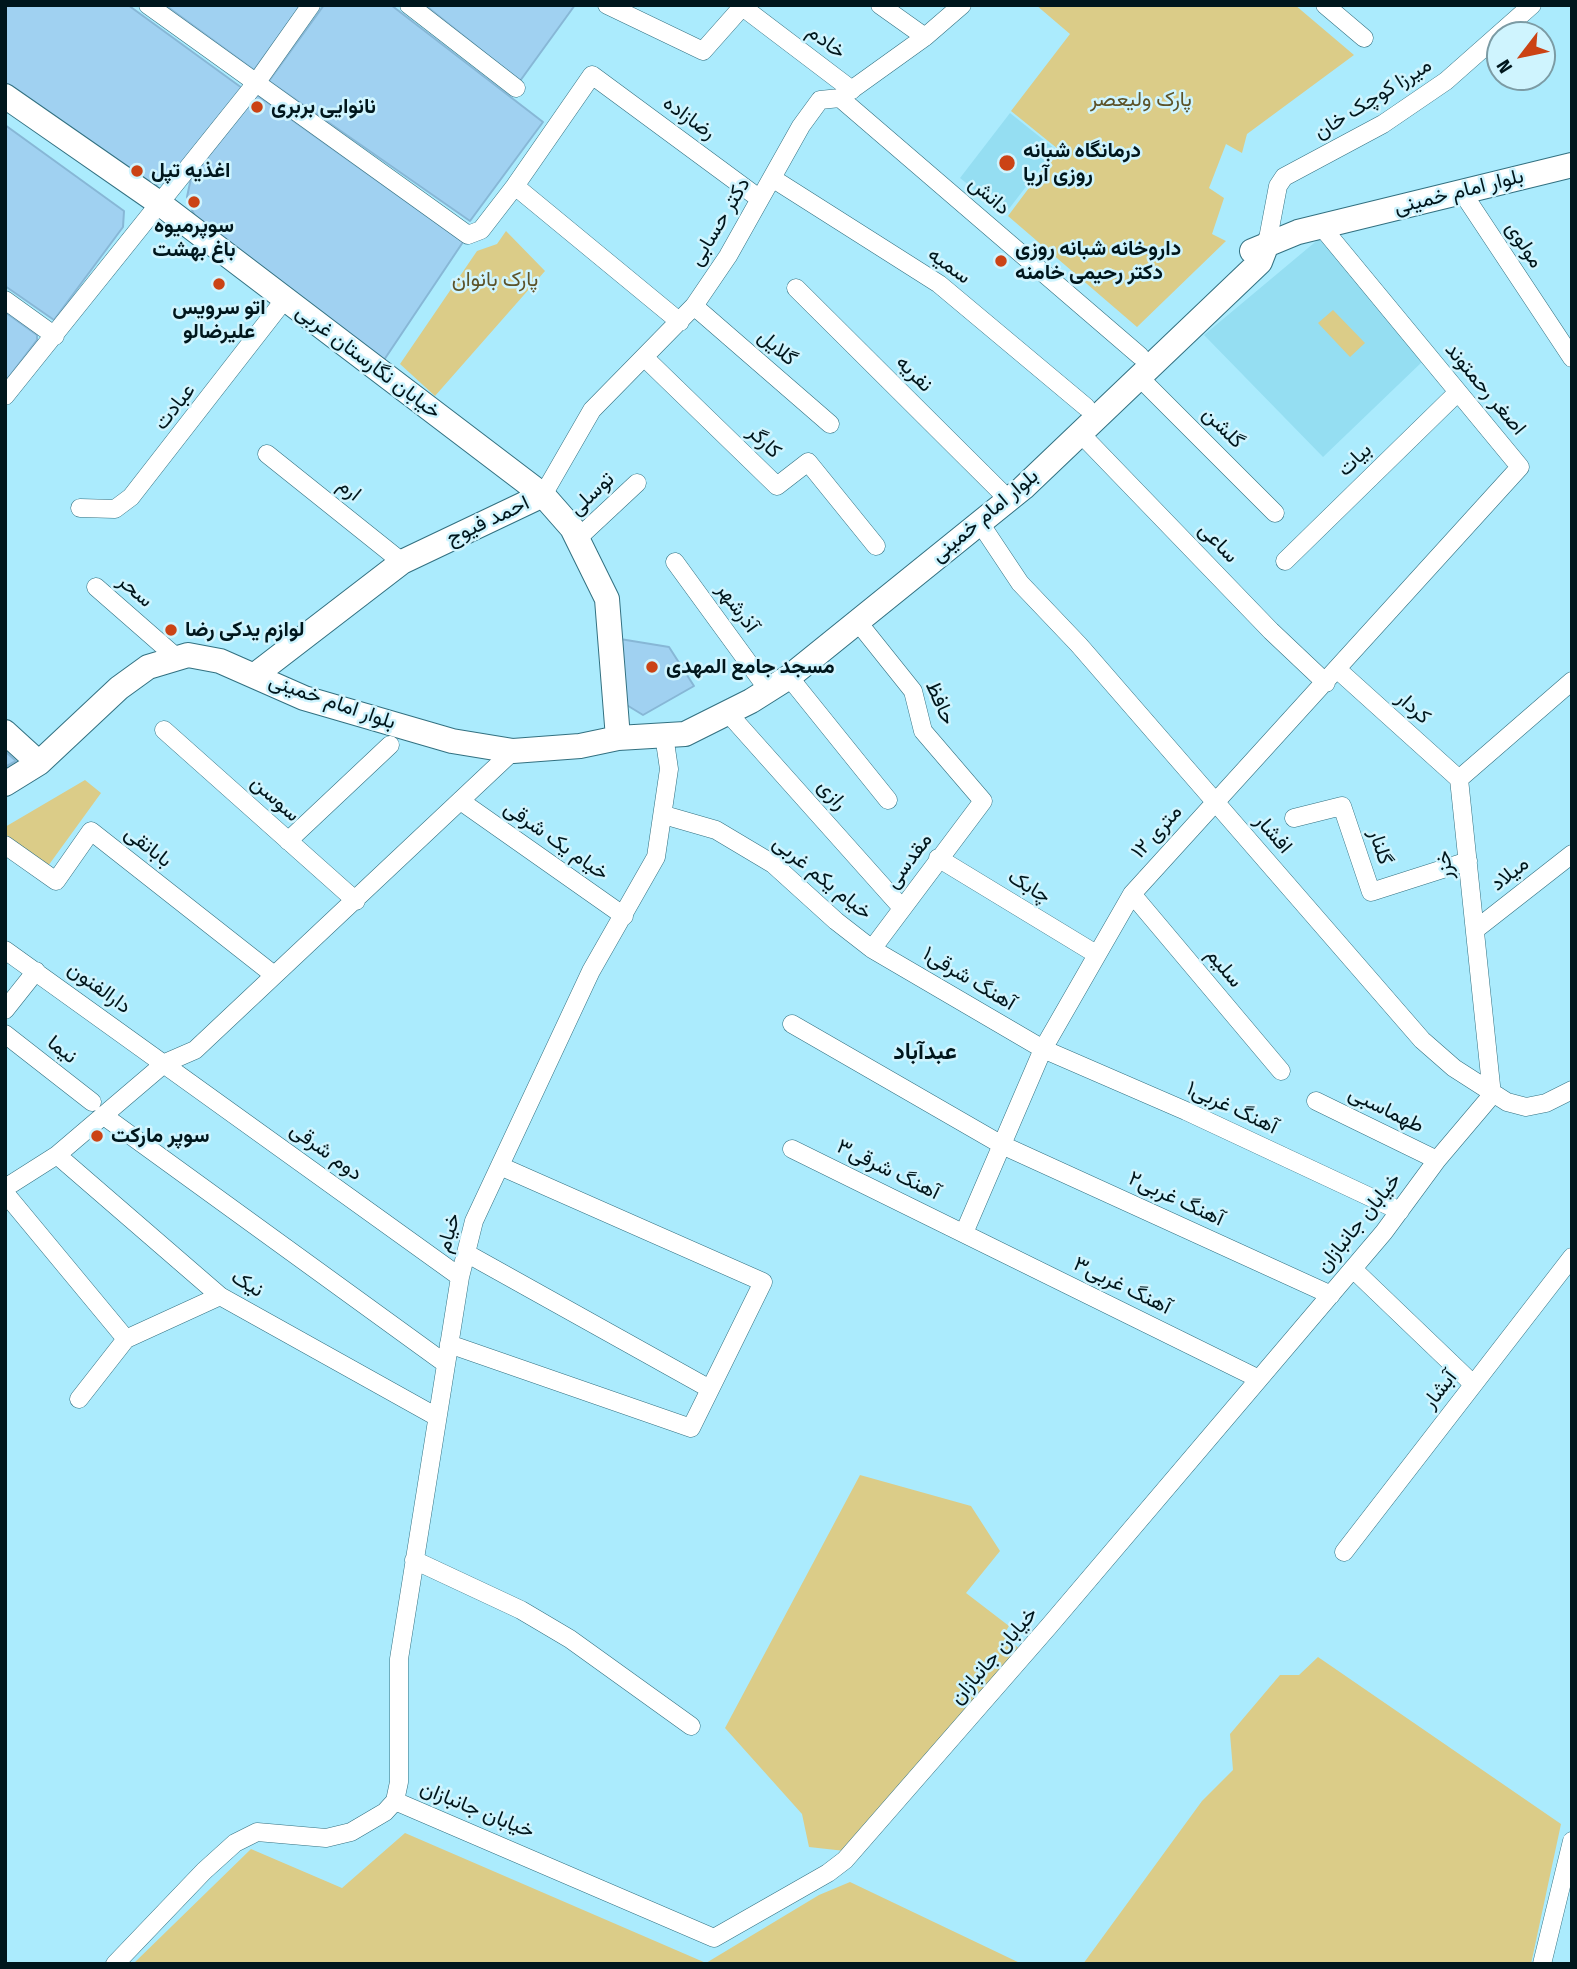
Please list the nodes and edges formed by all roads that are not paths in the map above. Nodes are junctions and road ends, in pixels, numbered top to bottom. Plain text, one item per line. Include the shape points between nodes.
1 (148, 5) edge
2 (311, 5) edge
3 (409, 5) edge
4 (607, 5) edge
5 (880, 5) edge
6 (962, 5) edge
7 (1325, 5) edge
8 (1532, 5) edge
9 (741, 6) edge
10 (925, 37) junction
11 (1364, 38) dead end
12 (256, 83) junction
13 (516, 88) dead end
14 (846, 94) junction
15 (5, 96) edge
16 (1571, 167) edge
17 (772, 178) junction
18 (515, 186) junction
19 (1462, 191) junction
20 (760, 199) junction
21 (159, 203) junction
22 (1321, 226) junction
23 (1267, 244) junction
24 (796, 288) dead end
25 (285, 299) junction
26 (5, 300) edge
27 (694, 306) junction
28 (680, 322) junction
29 (55, 336) junction
30 (644, 357) junction
31 (1572, 358) edge
32 (1139, 366) junction
33 (1458, 392) junction
34 (5, 397) edge
35 (1086, 407) junction
36 (830, 424) dead end
37 (1079, 432) junction
38 (267, 454) dead end
39 (637, 483) dead end
40 (1000, 491) junction
41 (543, 495) junction
42 (80, 508) dead end
43 (1275, 513) dead end
44 (980, 523) junction
45 (577, 539) junction
46 (876, 546) dead end
47 (1285, 561) dead end
48 (401, 562) junction
49 (675, 562) dead end
50 (96, 587) dead end
51 (857, 621) junction
52 (176, 657) junction
53 (255, 675) junction
54 (789, 677) junction
55 (1332, 677) junction
56 (761, 680) junction
57 (1572, 681) edge
58 (728, 713) junction
59 (164, 730) dead end
60 (5, 732) edge
61 (664, 735) junction
62 (618, 738) junction
63 (390, 746) dead end
64 (513, 751) junction
65 (39, 763) junction
66 (1458, 779) junction
67 (5, 784) edge
68 (888, 800) dead end
69 (983, 801) joint
70 (462, 802) junction
71 (1216, 802) junction
72 (664, 815) junction
73 (1294, 818) dead end
74 (288, 841) junction
75 (5, 845) edge
76 (1572, 854) edge
77 (939, 858) junction
78 (1468, 861) junction
79 (1132, 894) junction
80 (356, 901) junction
81 (902, 908) junction
82 (624, 916) junction
83 (1475, 930) junction
84 (872, 948) junction
85 (5, 950) edge
86 (1096, 954) junction
87 (36, 971) junction
88 (274, 975) junction
89 (5, 1010) edge
90 (792, 1024) dead end
91 (5, 1034) edge
92 (1043, 1049) junction
93 (165, 1063) junction
94 (1281, 1071) dead end
95 (1572, 1090) edge
96 (1492, 1095) junction
97 (1316, 1101) dead end
98 (92, 1102) dead end
99 (104, 1116) junction
100 (1002, 1145) junction
101 (792, 1149) dead end
102 (57, 1155) junction
103 (1437, 1160) junction
104 (500, 1166) junction
105 (5, 1191) edge
106 (1400, 1211) junction
107 (964, 1233) junction
108 (466, 1253) junction
109 (1572, 1257) edge
110 (1353, 1269) junction
111 (460, 1277) junction
112 (1331, 1295) junction
113 (220, 1296) junction
114 (126, 1339) junction
115 (449, 1344) junction
116 (446, 1364) junction
117 (1259, 1379) junction
118 (1473, 1384) junction
119 (710, 1389) junction
120 (79, 1399) dead end
121 (437, 1418) junction
122 (1344, 1552) dead end
123 (414, 1559) junction
124 (691, 1726) dead end
125 (396, 1801) junction
126 (1572, 1841) edge
127 (115, 1964) edge
128 (1542, 1964) edge

1 - 12 street
2 - 12 street
3 - 13 street
4 - 9 street via 703,51
5 - 10 street
6 - 10 street, دکتر حسابی
7 - 11 street
8 - 23 street, میرزا کوچک خان via 1446,81 1382,124 1284,177 1278,186
9 - 14 street, خادم
10 - 14 street, دکتر حسابی
12 - 18 street via 468,234 481,230
12 - 21 street
14 - 17 street, دکتر حسابی via 820,100
14 - 32 street, دانش
15 - 21 street, خیابان نگارستان غربی
16 - 19 street, بلوار امام خمینی
17 - 20 street, دکتر حسابی
17 - 35 street, سمیه via 939,284
18 - 20 street, رضازاده via 592,75
18 - 28 street
19 - 22 street, بلوار امام خمینی
19 - 31 street, مولوی
20 - 27 street, دکتر حسابی
21 - 25 street, خیابان نگارستان غربی
21 - 29 street
22 - 23 street, بلوار امام خمینی
22 - 33 street, اصغر رحمتوند
23 - 32 street, بلوار امام خمینی via 1252,251
24 - 40 street, نفریه
25 - 41 street, خیابان نگارستان غربی
25 - 42 street, عبادت via 131,497 115,509
26 - 29 street
27 - 28 street, دکتر حسابی
27 - 36 street, گلایل
28 - 30 street, دکتر حسابی
29 - 34 street
30 - 41 street, دکتر حسابی via 592,410
30 - 46 street, کارگر via 777,486 808,462
32 - 35 street, بلوار امام خمینی
32 - 37 street, بلوار امام خمینی
32 - 43 street, گلشن
33 - 47 street, بیات
33 - 55 street, اصغر رحمتوند via 1520,467
35 - 40 street, بلوار امام خمینی
37 - 44 street, بلوار امام خمینی
37 - 55 street, ساعی via 1271,631
38 - 48 street, ارم
39 - 45 street, توسلی
40 - 56 street, بلوار امام خمینی
41 - 45 street, احمد فیوج
41 - 48 street, احمد فیوج
44 - 51 street, بلوار امام خمینی
44 - 71 street, افشار via 1020,583
45 - 62 street, احمد فیوج via 607,599
48 - 53 street, احمد فیوج
49 - 56 street, آذرشهر
50 - 52 street, سحر
51 - 54 street, بلوار امام خمینی
51 - 69 street, حافظ via 913,691 923,731
52 - 53 street, بلوار امام خمینی via 206,656
52 - 65 street, بلوار امام خمینی via 148,667 119,688
53 - 64 street, بلوار امام خمینی via 327,704 452,741
54 - 58 street, بلوار امام خمینی
54 - 68 street
55 - 66 street, کردار
55 - 71 street, ۱۲ متری
56 - 61 street, بلوار امام خمینی
57 - 66 street
58 - 61 street, بلوار امام خمینی via 685,734
58 - 81 street, رازی
59 - 74 street, سوسن
60 - 65 street
61 - 62 street, بلوار امام خمینی
61 - 72 street, خیام via 668,769
62 - 64 street, بلوار امام خمینی
63 - 74 street
64 - 70 street
65 - 67 street, بلوار امام خمینی
66 - 78 street, خزر
69 - 77 street, مقدسی
70 - 80 street
70 - 82 street, خیام یک شرقی
71 - 79 street, ۱۲ متری
71 - 96 street, افشار via 1422,1040
72 - 82 street, خیام via 656,858
72 - 84 street, خیام یکم غربی via 716,830 773,864
73 - 78 street, گلنار via 1342,806 1371,892
74 - 80 street, سوسن
75 - 88 street, بابانقی via 56,881 91,831
76 - 83 street, میلاد
77 - 81 street, مقدسی
77 - 86 street, چابک
78 - 83 street, خزر
79 - 86 street, ۱۲ متری
79 - 94 street, سلیم
80 - 88 street
81 - 84 street, مقدسی
82 - 104 street, خیام via 590,971
83 - 96 street, خزر
84 - 92 street, آهنگ شرقی۱
85 - 87 street, دارالفنون
86 - 92 street, ۱۲ متری
87 - 89 street
87 - 93 street, دارالفنون
88 - 93 street via 195,1050
90 - 100 street, آهنگ غربی۲
91 - 98 street, نیما
92 - 100 street, ۱۲ متری
92 - 106 street, آهنگ غربی۱
93 - 99 street
93 - 111 street, دوم شرقی
95 - 96 street, افشار via 1526,1107
96 - 103 street, خیابان جانبازان
97 - 103 street, طهماسبی
99 - 102 street
99 - 116 street
100 - 107 street, ۱۲ متری
100 - 112 street, آهنگ غربی۲
101 - 107 street, آهنگ شرقی۳
102 - 105 street
102 - 113 street, نیک
103 - 106 street, خیابان جانبازان
104 - 108 street, خیام via 474,1221
104 - 119 street via 763,1282
105 - 114 street
106 - 110 street, خیابان جانبازان
107 - 117 street, آهنگ غربی۳
108 - 111 street, خیام
108 - 119 street
109 - 118 street, آبشار
110 - 112 street, خیابان جانبازان
110 - 118 street
111 - 115 street, خیام
112 - 117 street, خیابان جانبازان
113 - 114 street
113 - 121 street, نیک
114 - 120 street
115 - 116 street, خیام
115 - 119 street via 691,1428
116 - 121 street, خیام
117 - 125 street, خیابان جانبازان via 845,1860 713,1938
118 - 122 street, آبشار
121 - 123 street, خیام
123 - 124 street via 541,1622
123 - 125 street, خیام via 399,1659
125 - 127 street via 351,1832 326,1838 257,1832 235,1843
126 - 128 street

